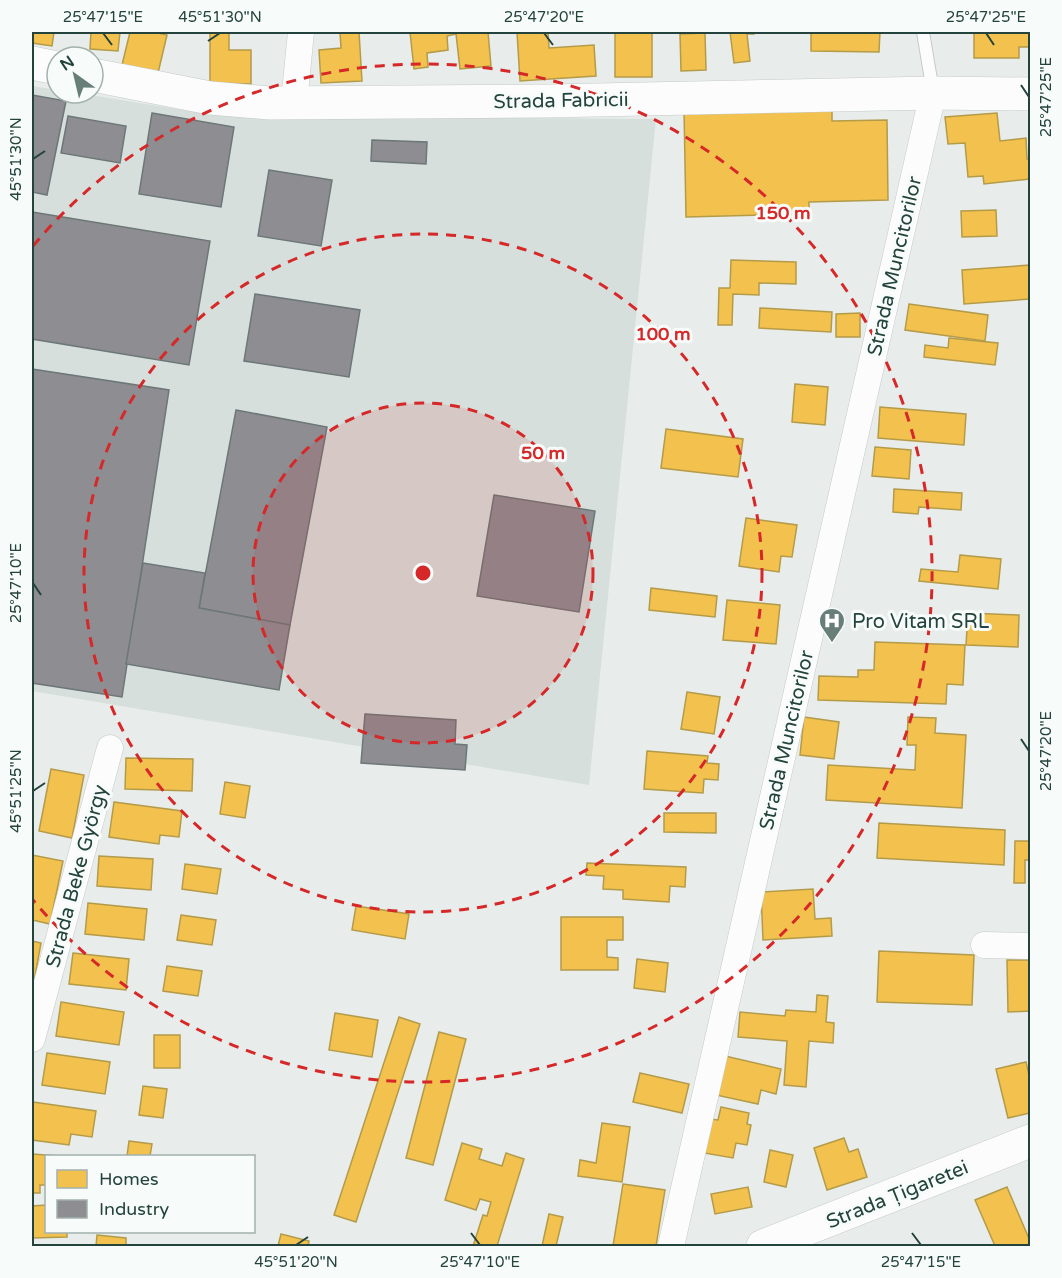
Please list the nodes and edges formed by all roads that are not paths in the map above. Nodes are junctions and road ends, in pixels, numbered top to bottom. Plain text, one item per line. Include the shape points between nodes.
1 (301, 32) edge
2 (923, 32) edge
3 (105, 77) edge
4 (933, 93) junction
5 (1030, 94) edge
6 (294, 103) junction
7 (110, 748) dead end
8 (984, 945) dead end
9 (1030, 946) edge
10 (32, 1039) edge
11 (1030, 1141) edge
12 (671, 1246) edge
13 (763, 1246) edge

1 - 6 street
2 - 4 lane
3 - 6 main road, Strada Fabricii via 210,98
4 - 5 main road, Strada Fabricii
4 - 6 main road, Strada Fabricii
4 - 12 street, Strada Muncitorilor
7 - 10 street, Strada Beke György
8 - 9 street
11 - 13 main road, Strada Țigaretei

